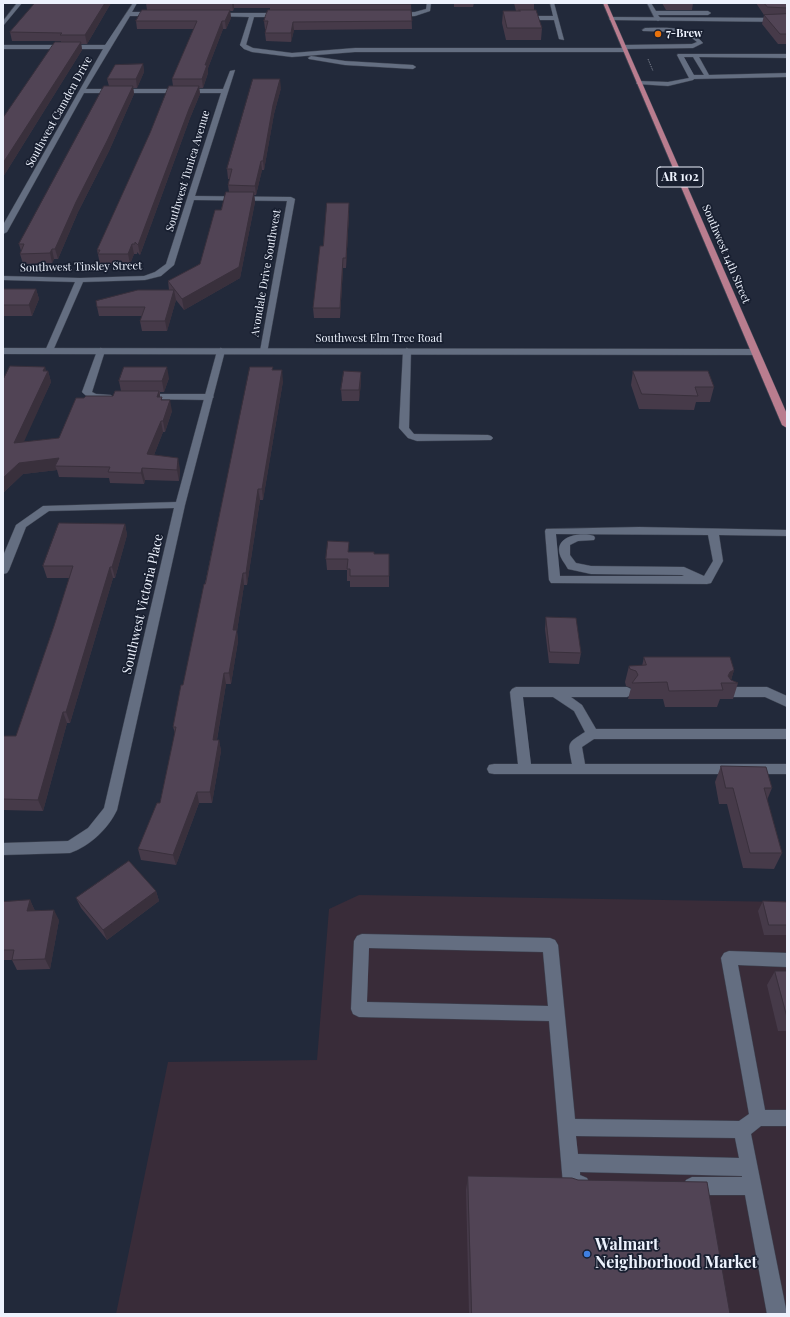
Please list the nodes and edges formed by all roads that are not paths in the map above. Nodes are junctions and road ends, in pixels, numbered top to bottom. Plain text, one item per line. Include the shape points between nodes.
1 (20, 3) edge
2 (135, 3) edge
3 (429, 3) edge
4 (552, 3) edge
5 (605, 3) edge
6 (649, 3) edge
7 (706, 7) dead end
8 (655, 13) junction
9 (708, 13) junction
10 (128, 14) junction
11 (159, 14) edge
12 (206, 15) edge
13 (252, 15) junction
14 (290, 15) edge
15 (390, 15) edge
16 (521, 18) edge
17 (556, 18) junction
18 (658, 19) junction
19 (679, 19) junction
20 (712, 19) junction
21 (612, 20) junction
22 (787, 20) edge
23 (3, 23) edge
24 (678, 29) junction
25 (686, 31) junction
26 (647, 36) junction
27 (562, 39) dead end
28 (682, 46) junction
29 (3, 47) edge
30 (107, 47) junction
31 (624, 47) junction
32 (364, 50) junction
33 (292, 55) junction
34 (695, 55) junction
35 (787, 56) edge
36 (360, 64) junction
37 (413, 68) dead end
38 (233, 71) dead end
39 (787, 75) edge
40 (707, 76) junction
41 (692, 77) junction
42 (639, 83) junction
43 (84, 91) junction
44 (225, 91) junction
45 (191, 198) junction
46 (3, 232) edge
47 (158, 274) joint
48 (3, 278) edge
49 (80, 280) junction
50 (3, 351) edge
51 (50, 351) junction
52 (101, 351) junction
53 (221, 351) junction
54 (264, 351) junction
55 (407, 351) junction
56 (755, 352) junction
57 (117, 397) edge
58 (132, 397) edge
59 (209, 397) junction
60 (787, 425) edge
61 (488, 438) dead end
62 (180, 505) junction
63 (669, 531) junction
64 (713, 532) junction
65 (787, 533) edge
66 (3, 570) edge
67 (700, 580) junction
68 (555, 692) junction
69 (627, 692) dead end
70 (730, 692) edge
71 (787, 702) edge
72 (592, 734) junction
73 (787, 734) edge
74 (494, 769) dead end
75 (525, 769) junction
76 (579, 769) junction
77 (787, 770) edge
78 (3, 849) edge
79 (787, 960) edge
80 (556, 1014) junction
81 (758, 1118) junction
82 (787, 1118) edge
83 (567, 1127) junction
84 (742, 1130) junction
85 (570, 1163) junction
86 (749, 1167) junction
87 (595, 1184) edge
88 (680, 1186) edge
89 (753, 1186) junction
90 (777, 1314) edge

1 - 23 street
2 - 10 street, Southwest Camden Drive
3 - 15 street via 428,10 421,13
4 - 17 street
5 - 21 main road, Southwest 14th Street / AR 102
6 - 8 street
7 - 9 street
8 - 9 street
8 - 18 street
9 - 20 street
10 - 11 street
10 - 30 street, Southwest Camden Drive
12 - 13 street
13 - 14 street
13 - 33 street via 243,45 252,50
16 - 17 street
17 - 27 street
18 - 19 street
18 - 21 street
19 - 20 street
19 - 24 street
19 - 25 street via 687,28
20 - 22 street
21 - 31 main road, Southwest 14th Street / AR 102
24 - 25 street
24 - 26 street via 644,29
25 - 26 street
25 - 28 street via 696,36 700,43
26 - 28 street via 680,32 691,37 693,41
26 - 31 street
28 - 31 street
29 - 30 street
30 - 43 street, Southwest Camden Drive
31 - 32 street
31 - 42 main road, Southwest 14th Street / AR 102
32 - 33 street
32 - 36 street
33 - 36 street
34 - 35 street
34 - 40 street
34 - 41 street via 680,55
36 - 37 street
38 - 44 street, Southwest Tunica Avenue
39 - 40 street
40 - 41 street
41 - 42 street via 676,83
42 - 56 main road, Southwest 14th Street / AR 102
43 - 44 street
43 - 46 street, Southwest Camden Drive
44 - 45 street, Southwest Tunica Avenue
45 - 47 street, Southwest Tunica Avenue via 170,265
45 - 54 street, Avondale Drive Southwest via 291,199
47 - 49 street, Southwest Tinsley Street via 145,278
48 - 49 street, Southwest Tinsley Street
49 - 51 street
50 - 51 street, Southwest Elm Tree Road
51 - 52 street, Southwest Elm Tree Road
52 - 53 street, Southwest Elm Tree Road
52 - 57 street via 88,395
53 - 54 street, Southwest Elm Tree Road
53 - 59 street, Southwest Victoria Place
54 - 55 street, Southwest Elm Tree Road
55 - 56 street, Southwest Elm Tree Road
55 - 61 street via 404,428 411,436
56 - 60 main road, Southwest 14th Street / AR 102
58 - 59 street
59 - 62 street, Southwest Victoria Place
62 - 66 street via 47,508 21,525
62 - 78 street, Southwest Victoria Place via 110,810 93,832 70,847
63 - 64 street
63 - 67 street via 657,538 577,538 565,543 565,555 572,566 591,570 684,571
63 - 67 street via 550,531 555,580
64 - 65 street
64 - 67 street via 718,561 707,580
68 - 69 street
68 - 72 street via 578,708
68 - 75 street via 516,692
70 - 71 street via 767,692
72 - 73 street
72 - 76 street via 575,745
74 - 75 street
75 - 76 street
76 - 77 street
79 - 81 street via 729,958
80 - 80 street via 550,945 362,941 359,1010
80 - 83 street
81 - 82 street
81 - 84 street
83 - 84 street
83 - 85 street
84 - 86 street
85 - 86 street
85 - 87 street via 572,1184
86 - 89 street
88 - 89 street
89 - 90 street

